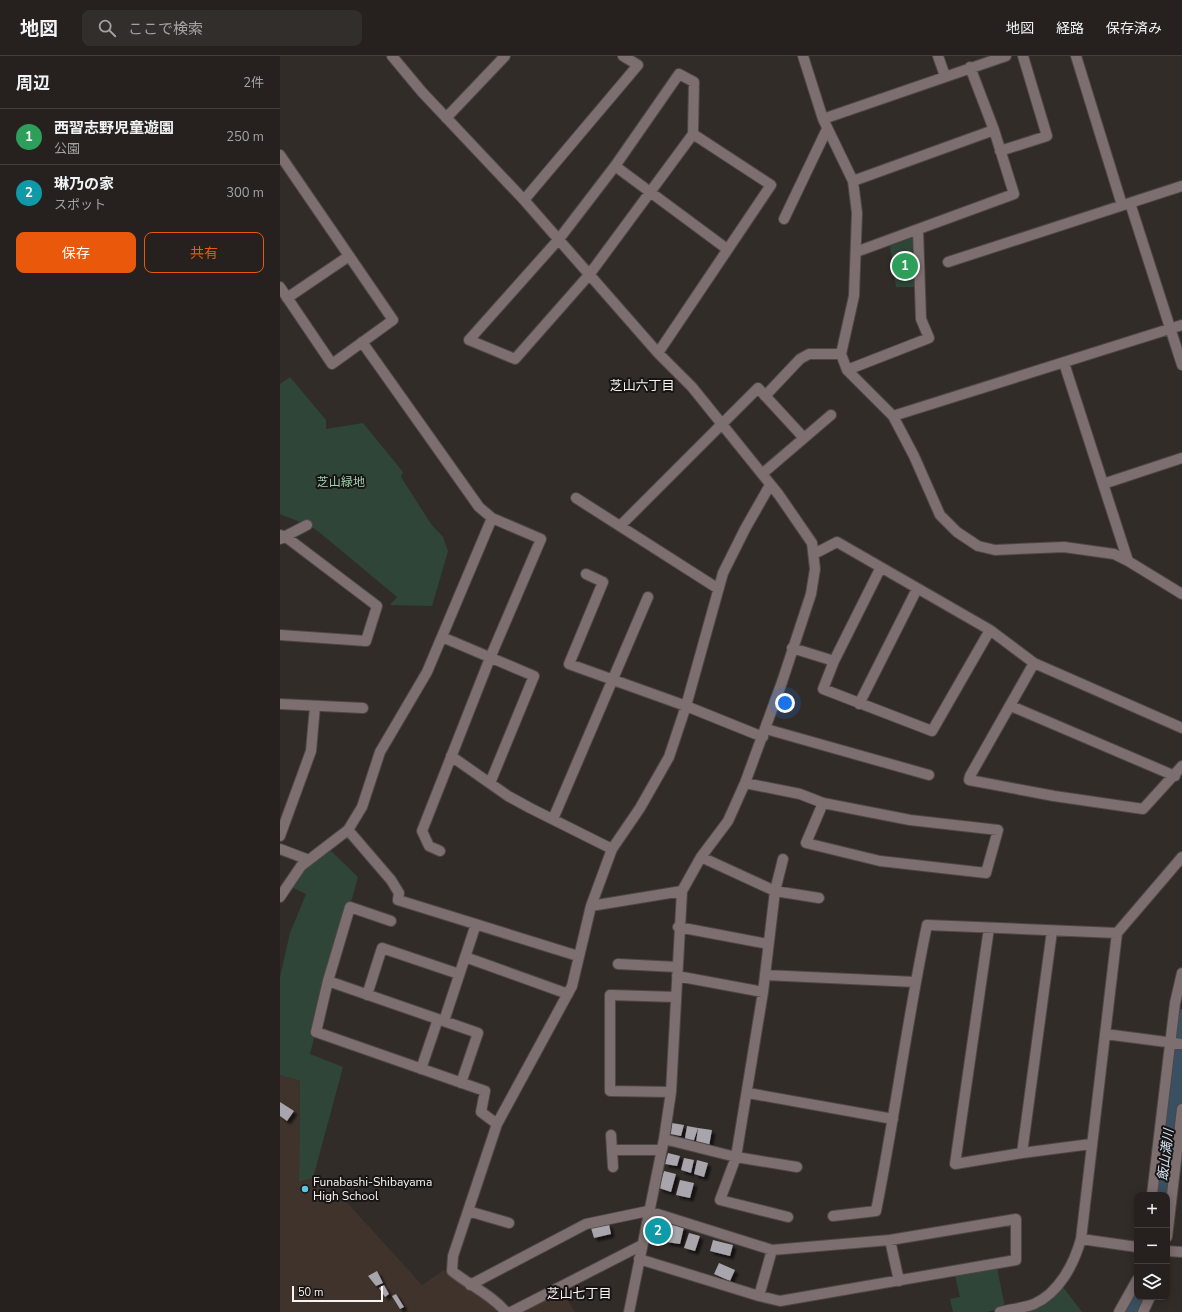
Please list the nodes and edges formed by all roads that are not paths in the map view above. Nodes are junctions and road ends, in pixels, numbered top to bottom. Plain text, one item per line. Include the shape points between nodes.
1 (392, 56) edge
2 (504, 56) edge
3 (623, 56) edge
4 (803, 56) edge
5 (938, 56) edge
6 (1006, 56) edge
7 (1023, 56) edge
8 (1076, 56) edge
9 (970, 68) junction
10 (945, 76) junction
11 (446, 118) junction
12 (823, 119) junction
13 (827, 130) junction
14 (994, 130) junction
15 (693, 134) junction
16 (1000, 151) junction
17 (280, 155) edge
18 (615, 166) junction
19 (852, 181) junction
20 (1182, 186) edge
21 (649, 192) junction
22 (524, 200) junction
23 (1126, 204) junction
24 (784, 219) dead end
25 (918, 230) junction
26 (559, 239) junction
27 (727, 249) junction
28 (856, 252) junction
29 (349, 256) junction
30 (948, 262) dead end
31 (589, 275) junction
32 (280, 287) edge
33 (287, 298) junction
34 (1182, 324) edge
35 (1171, 328) junction
36 (362, 342) junction
37 (658, 353) junction
38 (841, 354) junction
39 (1064, 363) junction
40 (1182, 365) edge
41 (846, 370) junction
42 (765, 396) junction
43 (831, 415) dead end
44 (893, 416) junction
45 (722, 423) junction
46 (804, 438) junction
47 (1182, 458) edge
48 (762, 474) junction
49 (1103, 484) junction
50 (770, 485) junction
51 (576, 498) dead end
52 (492, 518) junction
53 (307, 525) dead end
54 (620, 526) junction
55 (282, 537) edge
56 (814, 554) junction
57 (1128, 561) junction
58 (880, 568) junction
59 (586, 574) dead end
60 (717, 588) junction
61 (917, 589) junction
62 (1182, 594) edge
63 (648, 597) dead end
64 (990, 630) junction
65 (280, 635) edge
66 (442, 637) junction
67 (792, 648) junction
68 (490, 658) junction
69 (834, 661) junction
70 (1034, 663) junction
71 (613, 680) junction
72 (280, 704) edge
73 (859, 704) junction
74 (315, 706) junction
75 (686, 706) junction
76 (1011, 706) junction
77 (364, 708) dead end
78 (1182, 728) edge
79 (764, 733) junction
80 (451, 756) junction
81 (1182, 766) edge
82 (929, 775) dead end
83 (1175, 776) junction
84 (490, 783) junction
85 (745, 783) junction
86 (822, 803) junction
87 (554, 819) junction
88 (348, 830) junction
89 (280, 836) edge
90 (280, 849) edge
91 (612, 849) junction
92 (440, 851) dead end
93 (701, 857) junction
94 (1182, 857) edge
95 (783, 859) dead end
96 (309, 860) junction
97 (682, 891) junction
98 (775, 891) junction
99 (280, 897) edge
100 (819, 898) dead end
101 (591, 906) junction
102 (391, 921) dead end
103 (476, 924) junction
104 (678, 926) junction
105 (988, 928) junction
106 (1052, 931) junction
107 (1117, 933) junction
108 (768, 944) junction
109 (578, 956) junction
110 (465, 957) junction
111 (618, 964) dead end
112 (677, 972) junction
113 (1182, 973) edge
114 (459, 974) junction
115 (765, 975) junction
116 (328, 981) junction
117 (915, 982) junction
118 (762, 992) junction
119 (568, 994) junction
120 (367, 995) junction
121 (676, 998) junction
122 (441, 1020) junction
123 (1105, 1034) junction
124 (1176, 1043) edge
125 (421, 1069) junction
126 (461, 1083) junction
127 (670, 1092) junction
128 (748, 1093) junction
129 (1182, 1110) edge
130 (893, 1119) junction
131 (497, 1124) junction
132 (611, 1135) dead end
133 (664, 1138) junction
134 (1091, 1144) junction
135 (612, 1150) junction
136 (661, 1150) junction
137 (1022, 1152) junction
138 (736, 1157) junction
139 (613, 1167) dead end
140 (797, 1167) dead end
141 (1152, 1192) edge
142 (468, 1211) junction
143 (648, 1211) junction
144 (833, 1216) dead end
145 (788, 1217) dead end
146 (509, 1223) dead end
147 (1168, 1228) edge
148 (1081, 1239) junction
149 (890, 1240) junction
150 (642, 1245) junction
151 (1134, 1247) edge
152 (772, 1250) junction
153 (1170, 1251) edge
154 (1182, 1252) edge
155 (639, 1259) junction
156 (899, 1281) junction
157 (470, 1285) junction
158 (1134, 1285) edge
159 (759, 1296) junction
160 (1149, 1300) edge
161 (506, 1312) edge
162 (511, 1312) edge
163 (629, 1312) edge
164 (1000, 1312) edge
165 (1119, 1312) edge
166 (1143, 1312) edge

1 - 11 street
2 - 11 street
3 - 22 street via 638,65
4 - 12 street
5 - 10 street
6 - 9 street
7 - 16 street via 1047,136
8 - 23 street
9 - 10 street
9 - 14 street
10 - 12 street
11 - 22 street
12 - 13 street
13 - 19 street
13 - 24 street
14 - 16 street
14 - 19 street
15 - 18 street via 694,82 679,74
15 - 21 street
15 - 27 street via 771,185
16 - 25 street via 1014,194
17 - 29 street
18 - 21 street
18 - 26 street
19 - 28 street via 857,213
20 - 23 street
21 - 27 street
21 - 31 street
22 - 26 street
23 - 30 street
23 - 35 street
25 - 28 street
25 - 41 street via 921,319 929,338
26 - 31 street
26 - 31 street via 469,340 515,359
27 - 37 street
28 - 38 street via 854,296
29 - 33 street
29 - 36 street via 393,320
31 - 37 street
32 - 33 street
33 - 36 street via 332,364
34 - 35 street
35 - 39 street
35 - 40 street
36 - 52 street via 467,492
37 - 45 street
38 - 41 street
38 - 42 street via 809,354 800,359
39 - 44 street
39 - 49 street
41 - 44 street
42 - 45 street via 758,388
42 - 46 street
43 - 46 street
44 - 57 street via 940,515 978,546 995,550 1064,547 1114,554
45 - 48 street
45 - 54 street
46 - 48 street
47 - 49 street
48 - 50 street
49 - 57 street
50 - 56 street via 812,543
50 - 60 street via 745,529
51 - 54 street
52 - 66 street
52 - 68 street via 541,539
53 - 55 street
54 - 60 street
55 - 65 street via 377,606 366,640
56 - 58 street via 837,542
56 - 67 street via 815,569 810,594
57 - 62 street
58 - 61 street
58 - 69 street
59 - 71 street via 603,582 569,664
60 - 75 street
61 - 64 street
61 - 73 street
63 - 71 street
64 - 70 street
64 - 73 street via 932,732
66 - 68 street
66 - 88 street via 427,672 380,752 362,807
67 - 69 street
67 - 79 street
68 - 80 street
68 - 84 street via 534,676
69 - 73 street via 823,689
70 - 76 street
70 - 78 street
71 - 75 street
71 - 87 street
72 - 74 street
74 - 77 street
74 - 89 street via 311,752
75 - 79 street
75 - 91 street via 668,757 640,808
76 - 83 street
76 - 83 street via 969,780 1143,809
79 - 82 street
79 - 85 street
80 - 84 street
80 - 92 street via 422,831 429,846
81 - 83 street
84 - 87 street via 530,808
85 - 86 street via 800,794
85 - 93 street via 728,821
86 - 86 street via 910,820 998,830 986,873 880,862 806,843
87 - 91 street
88 - 96 street
88 - 103 street via 391,880 399,893 398,900
90 - 96 street
91 - 101 street
93 - 97 street
93 - 98 street
94 - 107 street
95 - 98 street
96 - 99 street via 301,866
97 - 101 street
97 - 104 street
98 - 100 street
98 - 108 street
101 - 109 street
102 - 116 street via 350,907
103 - 109 street
103 - 110 street
104 - 108 street
104 - 112 street
105 - 106 street
105 - 117 street via 927,925
105 - 137 street via 955,1164
106 - 107 street
106 - 137 street
107 - 123 street
108 - 115 street
109 - 119 street
110 - 114 street
110 - 119 street
111 - 112 street
112 - 118 street
112 - 121 street
113 - 124 street via 1177,988
114 - 120 street via 382,948
114 - 122 street
115 - 117 street
115 - 118 street
116 - 120 street
116 - 125 street via 316,1032
117 - 130 street
118 - 128 street
119 - 131 street
120 - 122 street
121 - 127 street
121 - 127 street via 610,995 610,1091
122 - 125 street
122 - 126 street via 478,1033
123 - 124 street
123 - 134 street
124 - 141 street
125 - 126 street
126 - 131 street via 484,1091 481,1112
127 - 133 street
128 - 130 street
128 - 138 street
129 - 147 street
130 - 144 street via 876,1210
131 - 142 street
132 - 135 street
133 - 136 street
133 - 138 street
134 - 137 street
134 - 148 street
135 - 136 street
135 - 139 street
136 - 143 street
138 - 140 street
138 - 145 street via 720,1200
142 - 146 street
142 - 157 street via 453,1256 452,1271
143 - 150 street
143 - 152 street
143 - 157 street via 586,1224
148 - 151 street
148 - 164 street via 1076,1257 1069,1269 1044,1298 1033,1304
149 - 152 street
149 - 156 street
149 - 156 street via 1016,1219 1016,1260
150 - 155 street
150 - 162 street
152 - 159 street
153 - 154 street
155 - 159 street
155 - 163 street
156 - 159 street via 780,1301
157 - 161 street via 497,1301
158 - 165 street
160 - 166 street

